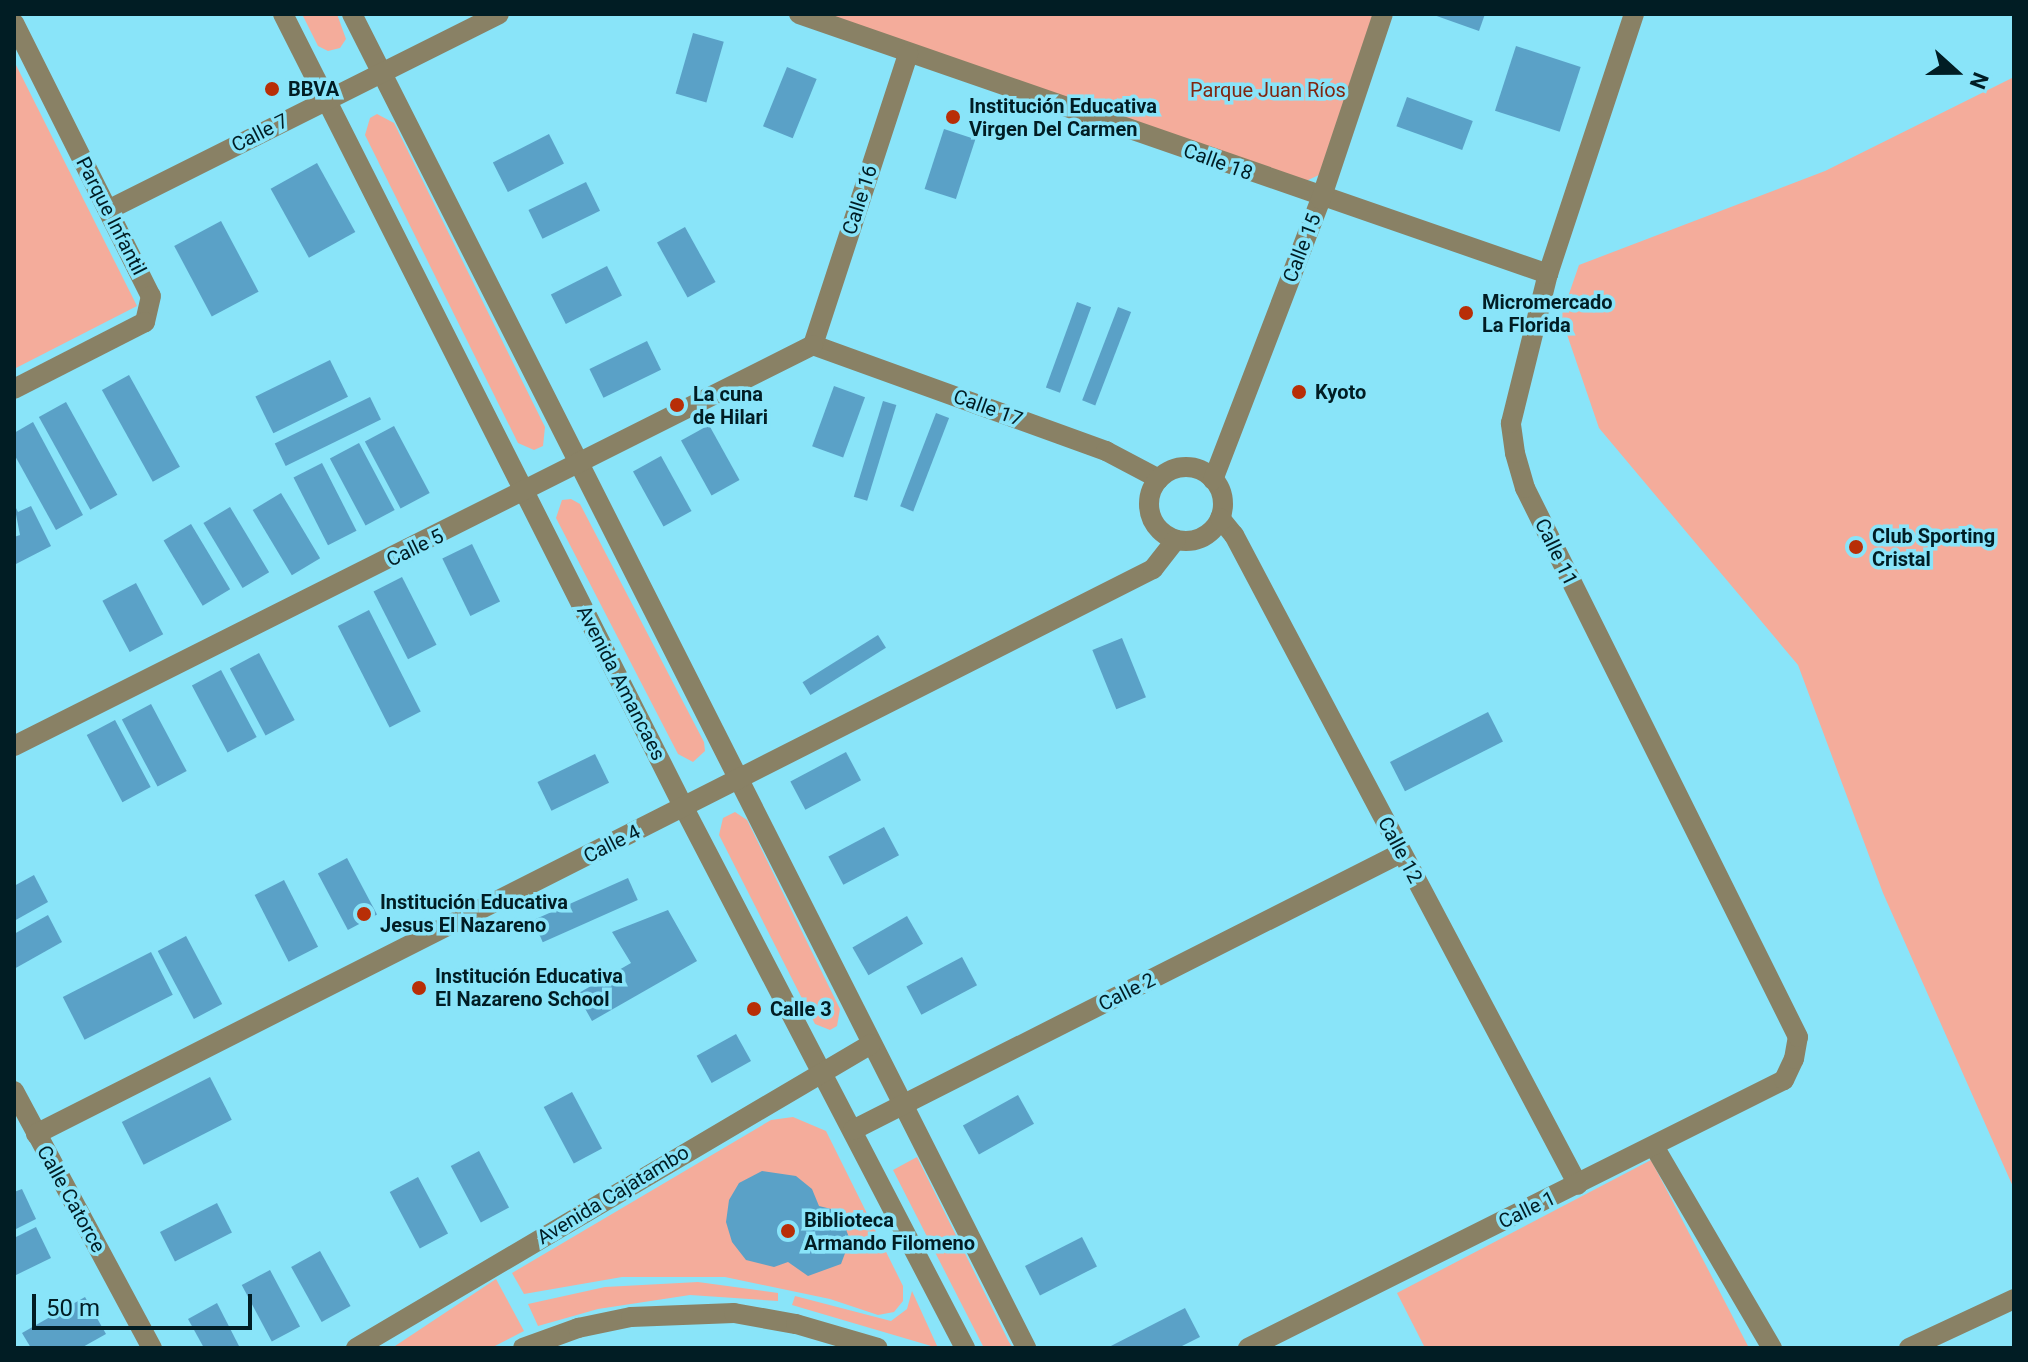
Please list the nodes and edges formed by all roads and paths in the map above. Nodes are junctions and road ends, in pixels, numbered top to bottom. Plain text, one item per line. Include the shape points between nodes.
1 (283, 14) edge
2 (352, 14) edge
3 (499, 14) edge
4 (799, 14) edge
5 (1383, 14) edge
6 (1634, 14) edge
7 (14, 23) edge
8 (908, 54) junction
9 (381, 73) junction
10 (326, 100) junction
11 (1321, 199) junction
12 (108, 210) junction
13 (1548, 274) junction
14 (813, 345) junction
15 (14, 389) edge
16 (580, 466) junction
17 (1159, 479) junction
18 (1213, 480) junction
19 (526, 493) junction
20 (1220, 518) junction
21 (1176, 540) junction
22 (14, 746) edge
23 (738, 780) junction
24 (684, 808) junction
25 (1401, 853) junction
26 (871, 1044) junction
27 (1794, 1059) joint
28 (820, 1073) junction
29 (14, 1091) edge
30 (903, 1106) junction
31 (853, 1130) junction
32 (36, 1134) junction
33 (1655, 1148) junction
34 (1578, 1185) junction
35 (2014, 1299) edge
36 (152, 1348) edge
37 (356, 1348) edge
38 (523, 1348) edge
39 (878, 1348) edge
40 (965, 1348) edge
41 (1026, 1348) edge
42 (1248, 1348) edge
43 (1772, 1348) edge
44 (1909, 1348) edge

1 - 10 street, Avenida Amancaes
2 - 9 street
3 - 9 street, Calle 7
4 - 8 street, Calle 18
5 - 11 street, Calle 15
6 - 13 street, Calle 11
7 - 12 street, Parque Infantil
8 - 11 street, Calle 18
8 - 14 street, Calle 16
9 - 10 street, Calle 7
9 - 16 street
10 - 12 street, Calle 7
10 - 19 street, Avenida Amancaes
11 - 13 street, Calle 18
11 - 18 street, Calle 15
12 - 15 street, Parque Infantil via 151,296 145,322
13 - 27 street, Calle 11 via 1511,423 1525,488 1798,1037
14 - 16 street, Calle 5
14 - 17 street, Calle 17 via 1106,451
16 - 19 street, Calle 5
16 - 23 street
17 - 18 street via 1180,468
17 - 21 street via 1152,490 1150,514 1155,526
18 - 20 street via 1222,498
19 - 22 street, Calle 5
19 - 24 street, Avenida Amancaes
20 - 21 street via 1200,538
20 - 25 street, Calle 12 via 1234,535
21 - 23 street, Calle 4 via 1153,569
23 - 24 street, Calle 4
23 - 26 street
24 - 28 street, Avenida Amancaes
24 - 32 street, Calle 4
25 - 30 street, Calle 2
25 - 34 street, Calle 12
26 - 28 street, Avenida Cajatambo
26 - 30 street
27 - 33 street, Calle 1 via 1784,1080
28 - 31 street, Avenida Amancaes
28 - 37 street, Avenida Cajatambo
29 - 32 street, Calle Catorce
30 - 31 street, Calle 2
30 - 41 street
31 - 40 street, Avenida Amancaes
32 - 36 street, Calle Catorce
33 - 34 street, Calle 1
33 - 43 street
34 - 42 street, Calle 1
35 - 44 street
38 - 39 street via 578,1328 631,1317 722,1313 796,1324

